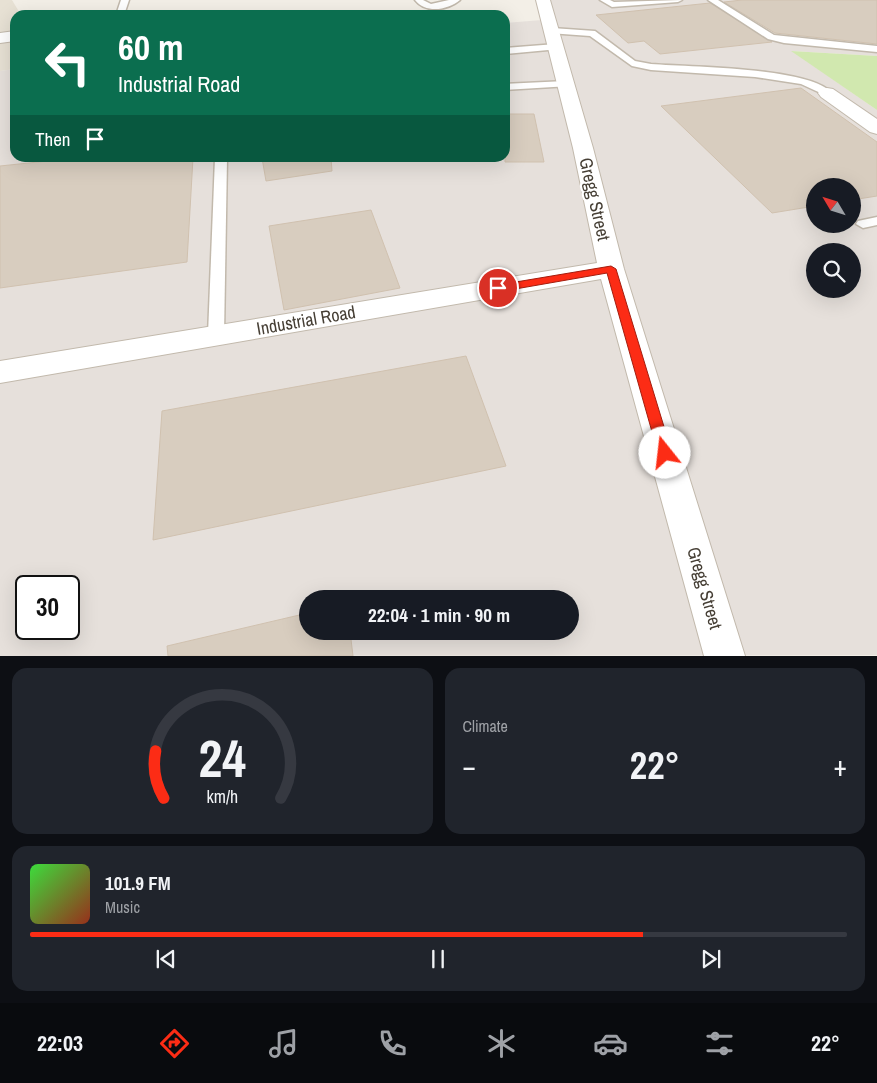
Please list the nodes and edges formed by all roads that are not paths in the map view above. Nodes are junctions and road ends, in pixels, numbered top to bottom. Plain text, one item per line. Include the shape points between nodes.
1 (419, 0) edge
2 (456, 0) edge
3 (543, 0) edge
4 (604, 0) edge
5 (678, 0) edge
6 (712, 0) edge
7 (434, 6) junction
8 (425, 10) edge
9 (554, 39) junction
10 (877, 49) edge
11 (510, 50) edge
12 (566, 84) junction
13 (510, 87) edge
14 (827, 93) joint
15 (877, 128) edge
16 (221, 162) edge
17 (611, 269) junction
18 (216, 335) junction
19 (0, 372) edge
20 (725, 656) edge

1 - 7 lane via 422,4
2 - 7 lane
3 - 9 street, Gregg Street
4 - 5 lane via 612,4
6 - 10 lane via 771,37
7 - 8 lane
9 - 11 lane
9 - 12 street, Gregg Street
9 - 14 lane via 592,33 632,63 755,74 793,80 819,87
12 - 13 lane
12 - 17 street, Gregg Street
14 - 15 street
16 - 18 lane
17 - 18 street, Industrial Road
17 - 20 street, Gregg Street
18 - 19 street, Industrial Road

